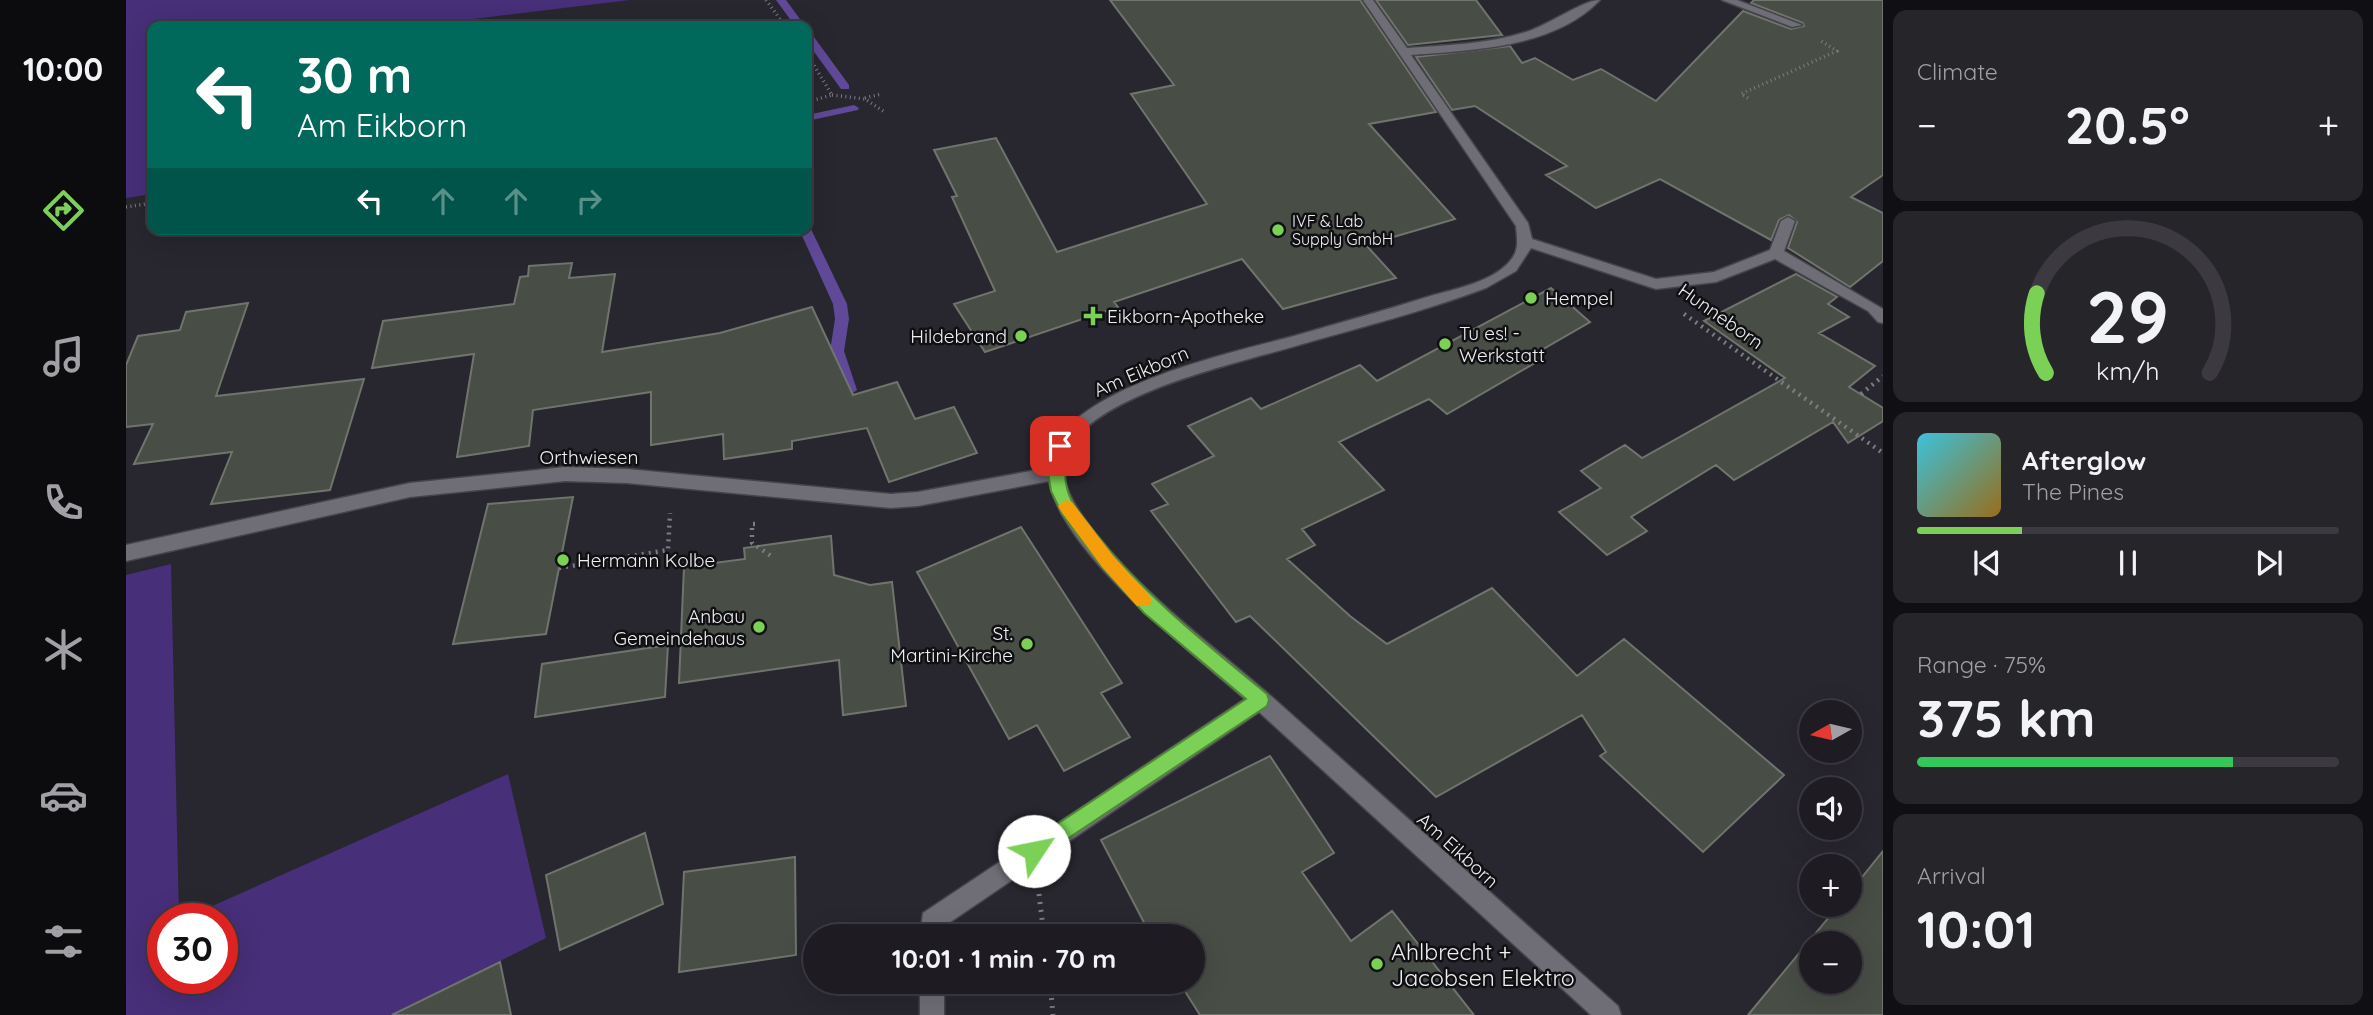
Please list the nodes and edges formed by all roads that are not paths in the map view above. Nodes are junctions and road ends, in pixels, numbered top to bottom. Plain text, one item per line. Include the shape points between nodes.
1 (1368, 0) edge
2 (1595, 0) edge
3 (1727, 0) edge
4 (1796, 25) road end
5 (1404, 52) junction
6 (1788, 221) dead end
7 (1527, 242) junction
8 (1776, 253) junction
9 (1883, 318) edge
10 (1056, 473) junction
11 (126, 553) edge
12 (1260, 700) junction
13 (931, 924) edge
14 (932, 994) edge
15 (932, 1015) edge
16 (1609, 1015) edge

1 - 5 street
2 - 5 street via 1544,30 1473,47
3 - 4 street
5 - 7 street via 1523,226
6 - 8 street
7 - 8 street, Hunneborn via 1656,284 1716,277
7 - 10 street, Am Eikborn via 1511,270 1487,283 1193,371 1122,398 1084,420 1070,435 1058,452
8 - 9 street via 1873,307
10 - 11 street, Orthwiesen via 891,501 565,474 410,490
10 - 12 street, Am Eikborn via 1068,509 1108,562 1150,608
12 - 13 street
12 - 16 street, Am Eikborn
14 - 15 street

